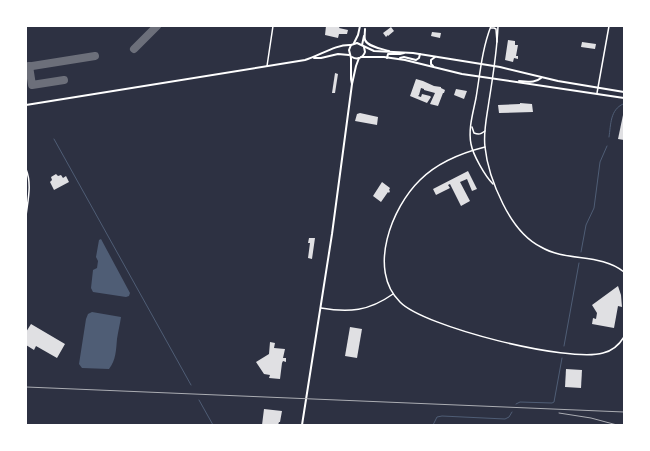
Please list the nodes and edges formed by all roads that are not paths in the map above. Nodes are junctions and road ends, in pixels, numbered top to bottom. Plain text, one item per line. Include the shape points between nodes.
1 (273, 26) edge
2 (360, 26) edge
3 (365, 26) edge
4 (491, 26) edge
5 (498, 26) edge
6 (609, 26) edge
7 (490, 29) junction
8 (365, 30) junction
9 (352, 44) junction
10 (498, 44) junction
11 (363, 45) junction
12 (396, 52) junction
13 (405, 52) junction
14 (420, 54) junction
15 (350, 56) junction
16 (438, 57) junction
17 (313, 58) junction
18 (360, 58) junction
19 (387, 58) junction
20 (399, 59) junction
21 (481, 64) junction
22 (267, 66) junction
23 (495, 66) junction
24 (434, 67) junction
25 (479, 76) junction
26 (542, 77) junction
27 (493, 78) junction
28 (508, 80) junction
29 (352, 84) junction
30 (598, 88) junction
31 (611, 90) junction
32 (624, 92) edge
33 (597, 94) junction
34 (610, 96) junction
35 (624, 98) edge
36 (26, 105) edge
37 (471, 126) junction
38 (484, 131) junction
39 (485, 147) junction
40 (473, 150) junction
41 (26, 169) edge
42 (494, 185) junction
43 (26, 216) edge
44 (624, 272) edge
45 (393, 294) junction
46 (320, 308) junction
47 (624, 337) edge
48 (302, 425) edge

1 - 22 street
2 - 9 main road
3 - 8 main road
4 - 7 street
5 - 10 street
6 - 30 street
7 - 10 street via 496,29
7 - 21 street
8 - 11 main road
8 - 12 main road via 365,39 368,43
9 - 11 main road
9 - 15 main road
9 - 17 main road via 320,53
10 - 23 street
11 - 12 main road via 374,51
11 - 18 main road via 365,52
12 - 13 main road
13 - 14 main road
13 - 19 main road via 388,54
14 - 16 main road
14 - 20 main road via 416,60 404,57
15 - 17 main road via 338,54
15 - 18 main road
15 - 29 main road
16 - 21 main road
16 - 24 main road via 431,60
17 - 22 main road
18 - 19 main road
18 - 29 main road
19 - 20 main road
20 - 24 main road
21 - 23 main road
21 - 25 street
22 - 36 main road
23 - 26 main road
23 - 27 street
24 - 25 main road
25 - 27 main road
25 - 37 street
26 - 28 main road via 532,82
26 - 30 main road
27 - 28 main road
27 - 38 street
28 - 33 main road
29 - 46 main road
30 - 31 main road
30 - 33 street
31 - 32 main road
31 - 34 street
33 - 34 main road
34 - 35 main road
37 - 38 street via 474,133 480,134
37 - 40 street via 470,139
38 - 39 street
39 - 40 street
39 - 42 street
40 - 42 street via 488,179
40 - 45 street via 448,160 428,173 397,210 389,233 385,261 388,287
41 - 43 street via 30,187
42 - 44 street via 512,222 540,247 555,254 610,263
45 - 46 street via 378,303 357,310
45 - 47 street via 409,309 444,324 482,337 531,348 602,354 616,346
46 - 48 main road

